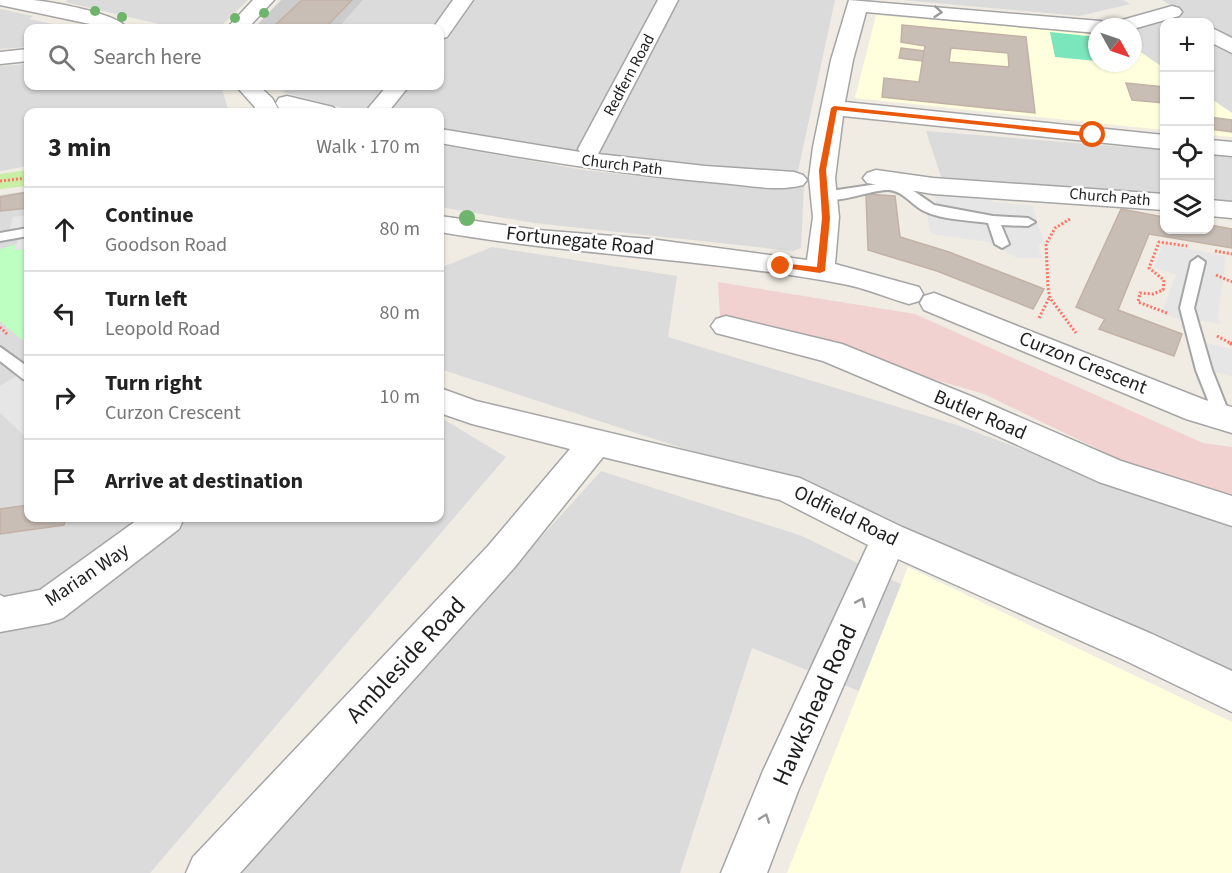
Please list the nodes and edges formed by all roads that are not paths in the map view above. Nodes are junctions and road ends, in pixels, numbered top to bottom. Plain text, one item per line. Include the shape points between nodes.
1 (5, 0) edge
2 (264, 0) edge
3 (463, 0) edge
4 (668, 0) edge
5 (1152, 0) edge
6 (859, 3) edge
7 (48, 4) edge
8 (1172, 12) junction
9 (1183, 18) edge
10 (1142, 20) edge
11 (108, 24) edge
12 (241, 24) edge
13 (1088, 26) edge
14 (444, 27) edge
15 (1214, 36) edge
16 (1232, 47) edge
17 (24, 56) edge
18 (0, 58) edge
19 (252, 90) edge
20 (395, 90) edge
21 (277, 108) edge
22 (379, 108) edge
23 (834, 108) junction
24 (444, 137) edge
25 (1160, 142) edge
26 (1214, 147) edge
27 (590, 149) dead end
28 (1232, 149) edge
29 (800, 178) dead end
30 (876, 178) dead end
31 (824, 196) junction
32 (1160, 202) edge
33 (1214, 208) edge
34 (1232, 210) edge
35 (993, 220) junction
36 (1028, 222) dead end
37 (444, 225) edge
38 (24, 233) edge
39 (0, 237) edge
40 (1002, 244) dead end
41 (721, 258) joint
42 (1198, 262) dead end
43 (820, 271) junction
44 (726, 326) dead end
45 (0, 352) edge
46 (24, 372) edge
47 (444, 402) edge
48 (1227, 419) edge
49 (596, 441) junction
50 (1232, 511) edge
51 (148, 523) edge
52 (889, 538) junction
53 (0, 614) edge
54 (1232, 692) edge
55 (209, 873) edge
56 (744, 873) edge

1 - 7 street
2 - 12 street
3 - 14 street
4 - 27 street, Redfern Road
5 - 8 street
6 -> 13 street
6 - 23 street via 842,60
7 - 11 street
8 - 9 street
8 - 10 street
15 - 16 street
17 - 18 street
19 - 21 street via 264,103
20 - 22 street
23 - 25 street
23 - 31 street via 822,170
24 - 29 street, Church Path via 644,169
26 - 28 street
30 - 32 street, Church Path via 933,186
31 - 35 lane via 891,186 904,190 929,208
31 - 43 street via 826,218
33 - 34 street
35 - 36 lane
35 - 40 lane
37 - 41 street, Fortunegate Road via 538,239
38 - 39 lane
41 - 43 street, Curzon Crescent
42 - 48 lane via 1187,308 1204,370
43 - 48 street, Curzon Crescent via 848,275 921,298
44 - 50 street, Butler Road via 831,352 1111,472
45 - 46 lane
47 - 49 street, Oldfield Road via 472,412
49 - 52 street, Oldfield Road via 788,488
49 - 55 street, Ambleside Road via 501,557
51 - 53 street, Marian Way via 49,606
52 - 54 street, Oldfield Road
56 -> 52 street, Hawkshead Road via 778,786

